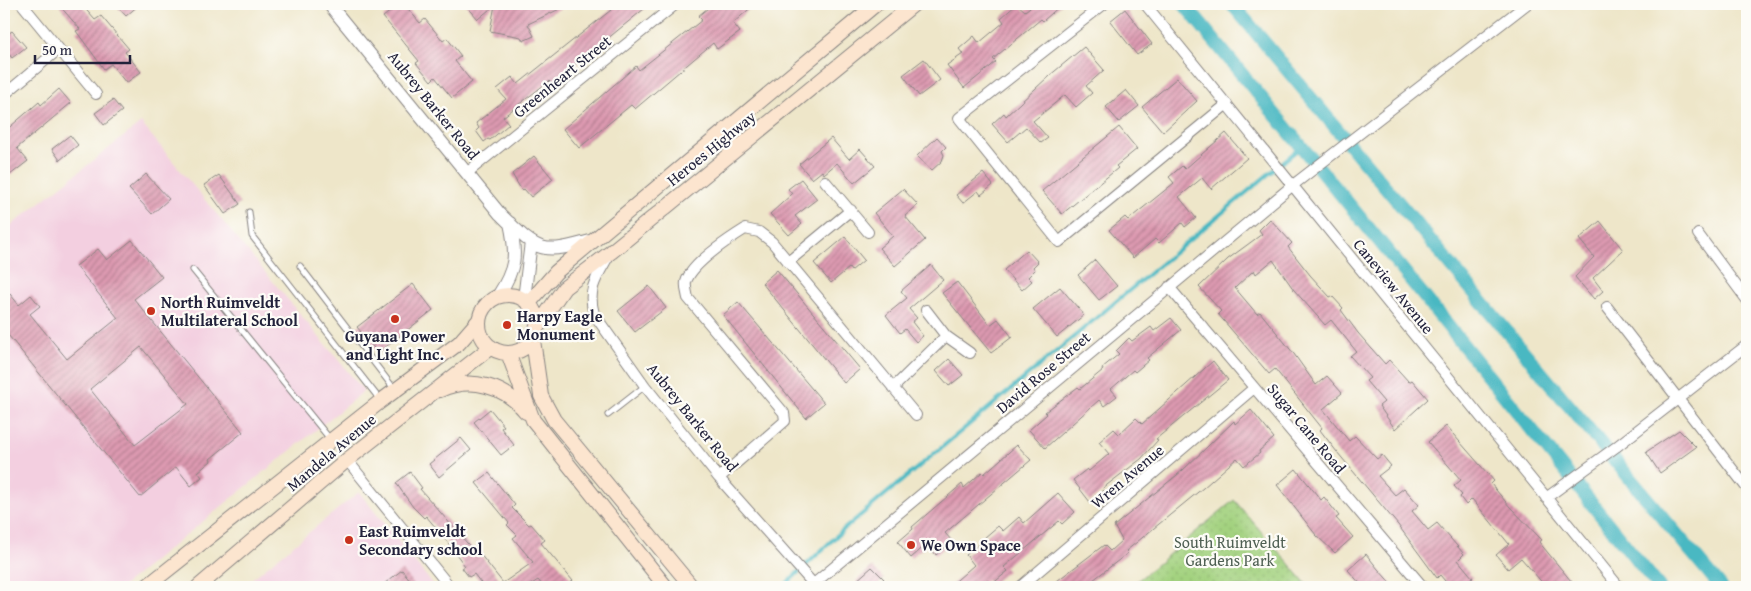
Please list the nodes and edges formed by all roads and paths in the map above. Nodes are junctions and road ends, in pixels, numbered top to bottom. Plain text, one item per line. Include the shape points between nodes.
1 (22, 4) edge
2 (329, 4) edge
3 (676, 4) edge
4 (876, 4) edge
5 (914, 4) edge
6 (1104, 4) edge
7 (1145, 4) edge
8 (1527, 4) edge
9 (59, 49) junction
10 (96, 94) dead end
11 (4, 95) edge
12 (1227, 104) junction
13 (468, 172) junction
14 (825, 181) dead end
15 (1295, 184) junction
16 (851, 210) junction
17 (249, 212) dead end
18 (510, 224) junction
19 (868, 232) dead end
20 (1698, 234) dead end
21 (594, 240) junction
22 (531, 242) junction
23 (611, 252) junction
24 (788, 262) junction
25 (300, 266) dead end
26 (193, 270) dead end
27 (1169, 288) junction
28 (498, 296) junction
29 (1747, 300) edge
30 (527, 301) junction
31 (1607, 307) dead end
32 (926, 310) dead end
33 (479, 320) junction
34 (538, 326) junction
35 (946, 336) junction
36 (534, 340) junction
37 (1747, 345) edge
38 (490, 347) junction
39 (508, 353) junction
40 (970, 353) dead end
41 (646, 386) junction
42 (893, 388) junction
43 (1254, 388) junction
44 (396, 390) junction
45 (428, 396) junction
46 (1678, 398) junction
47 (381, 401) junction
48 (608, 415) dead end
49 (916, 415) dead end
50 (533, 420) junction
51 (332, 442) junction
52 (347, 460) junction
53 (719, 478) junction
54 (1747, 486) edge
55 (1546, 498) junction
56 (150, 585) edge
57 (814, 586) edge
58 (198, 587) edge
59 (450, 587) edge
60 (666, 587) edge
61 (692, 587) edge
62 (1020, 587) edge
63 (1423, 587) edge
64 (1619, 587) edge

1 - 9 street
2 - 13 street, Aubrey Barker Road
3 - 13 street, Greenheart Street
4 - 21 main road, Heroes Highway
5 - 23 main road, Heroes Highway
6 - 12 street via 959,118 1059,242
7 - 12 street, Caneview Avenue
8 - 15 street, David Rose Street
9 - 10 street
9 - 11 street
12 - 15 street, Caneview Avenue
13 - 18 street, Aubrey Barker Road
14 - 16 street
15 - 27 street, David Rose Street
15 - 55 street, Caneview Avenue
16 - 19 street
16 - 24 street
17 - 47 lane via 252,236
18 - 22 street, Aubrey Barker Road
18 - 28 street via 516,249 514,261 510,277
20 - 29 street
21 - 22 street, Aubrey Barker Road via 557,250 546,250
21 - 30 main road, Heroes Highway
22 - 30 street
23 - 34 main road, Heroes Highway via 564,288
23 - 41 street, Aubrey Barker Road via 596,277 590,300 594,314
24 - 42 street
24 - 53 street via 759,232 745,229 691,270 685,284 688,298 784,413 786,422
25 - 44 lane
26 - 51 lane
27 - 43 street, Sugar Cane Road
27 - 57 street, David Rose Street
28 - 30 main road via 507,294
28 - 33 main road via 485,305
30 - 34 main road via 534,309
31 - 46 street
32 - 35 street
33 - 38 main road via 479,330
33 - 44 main road via 459,343
34 - 36 main road
35 - 40 street
35 - 42 street
36 - 39 main road via 518,352
36 - 61 main road via 541,396 554,420
37 - 46 street
38 - 39 main road
38 - 45 main road, Mandela Avenue
39 - 50 main road
41 - 48 lane
41 - 53 street, Aubrey Barker Road
42 - 49 street
43 - 62 street, Wren Avenue
43 - 63 street, Sugar Cane Road
44 - 47 main road
45 - 50 main road via 447,387 488,385 505,392
45 - 52 main road, Mandela Avenue
46 - 54 street
46 - 55 street
47 - 51 main road
50 - 60 main road
51 - 56 main road
52 - 58 main road, Mandela Avenue
52 - 59 street
53 - 57 street, Aubrey Barker Road
55 - 64 street, Caneview Avenue

